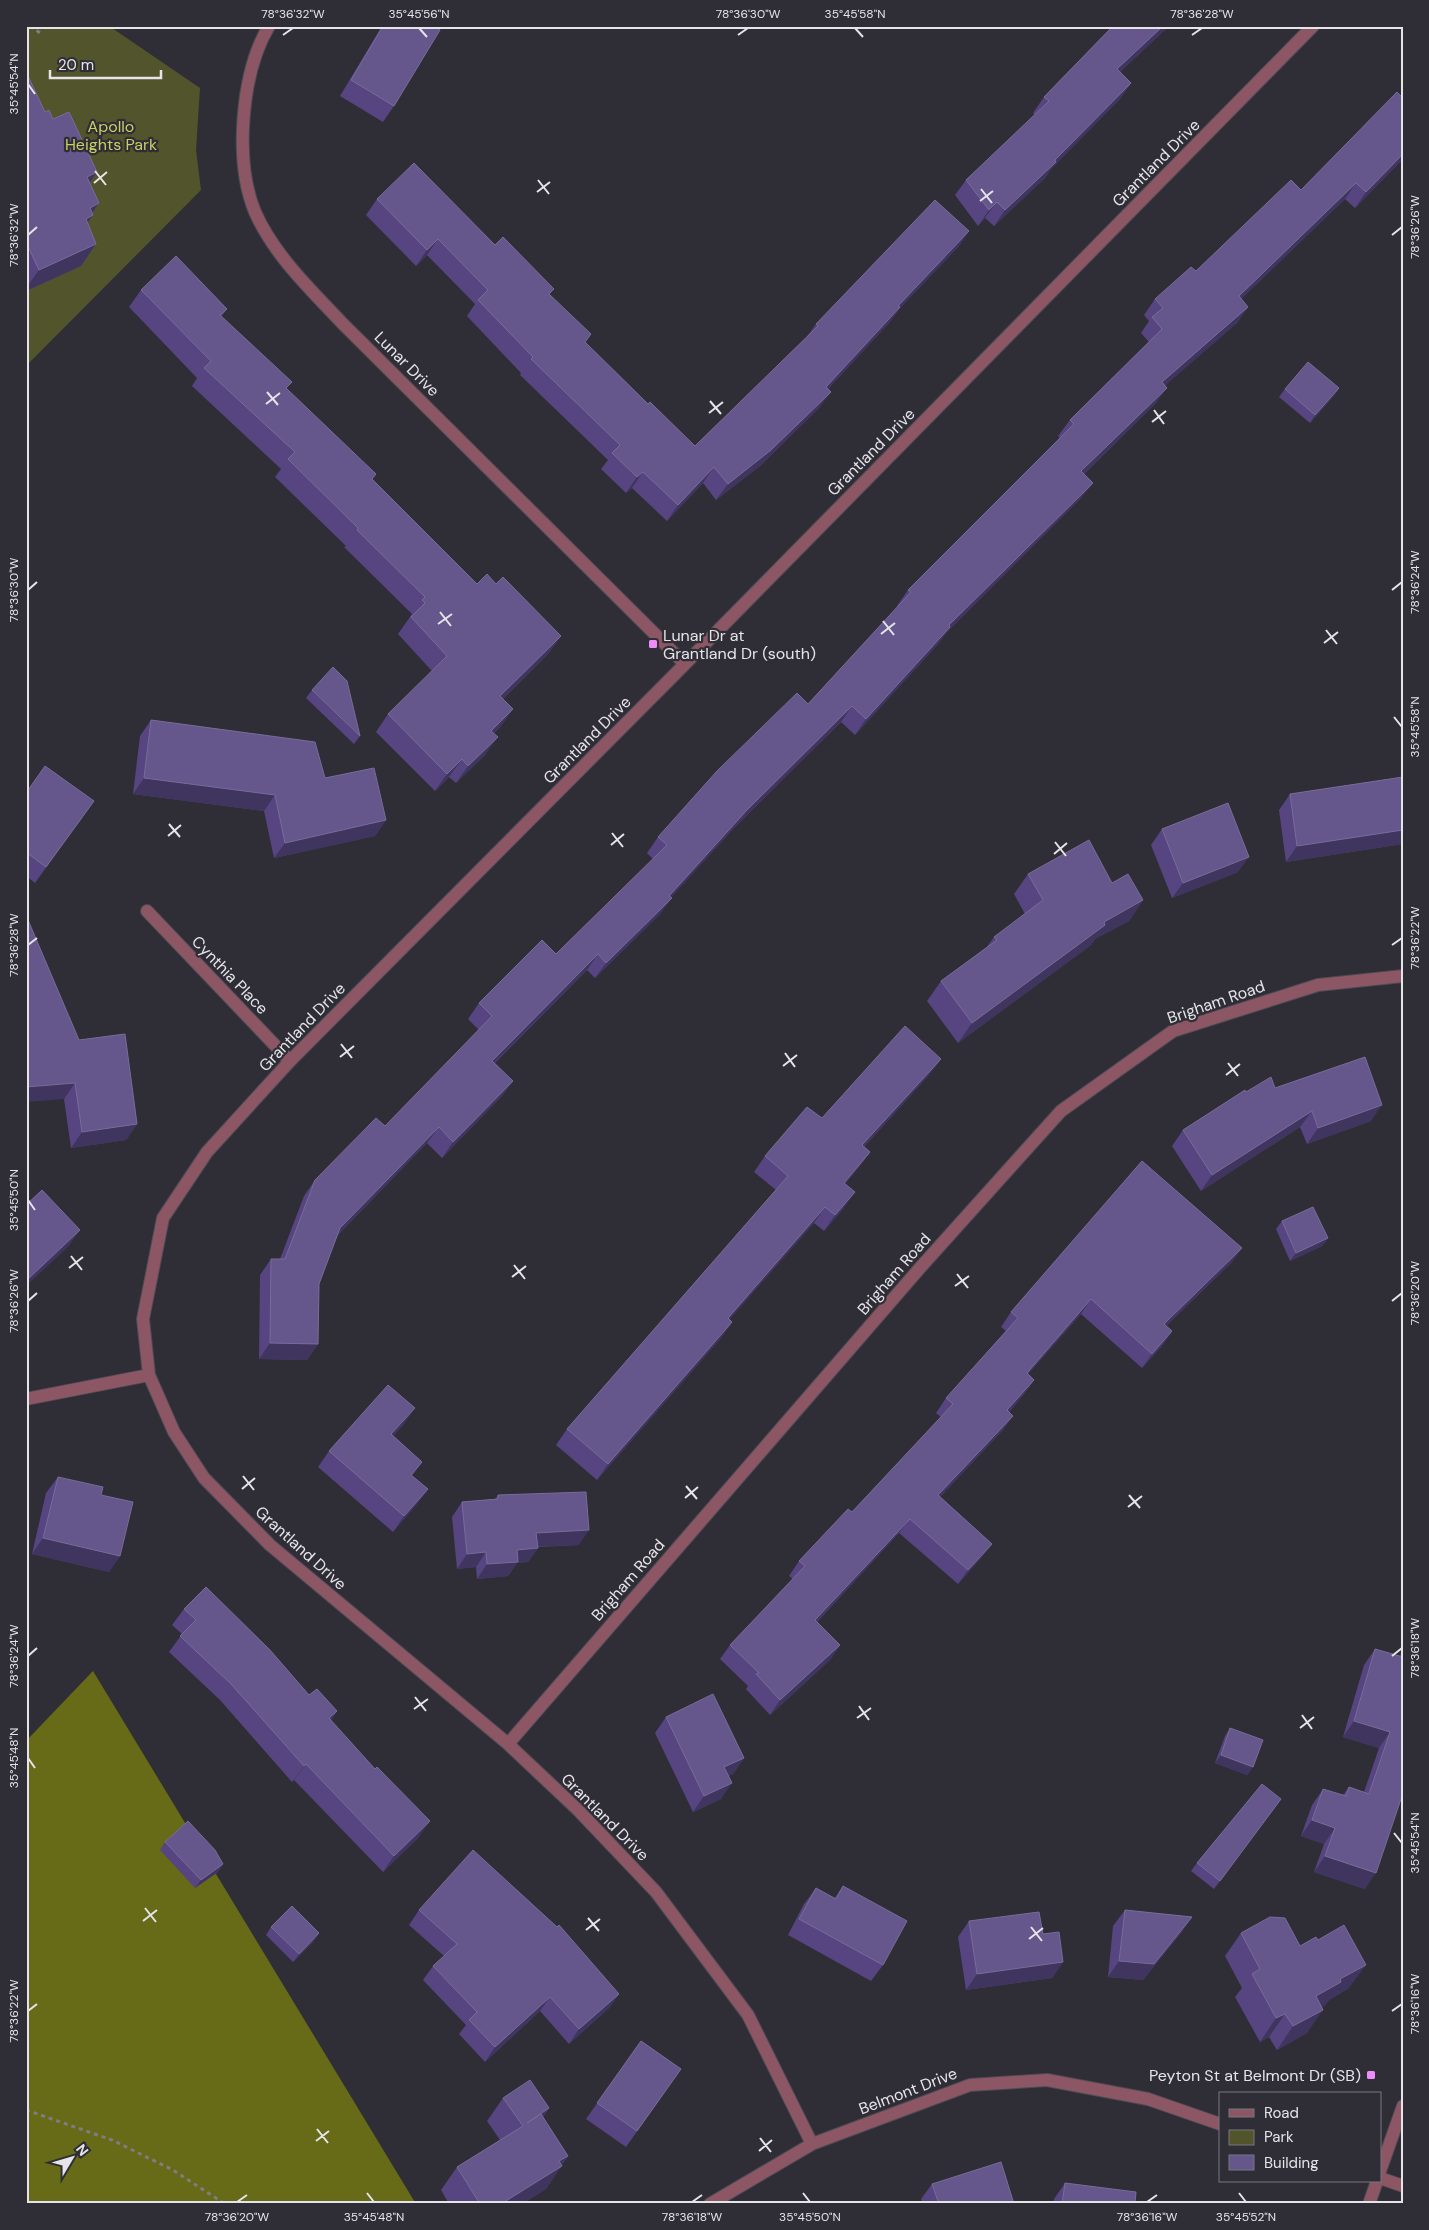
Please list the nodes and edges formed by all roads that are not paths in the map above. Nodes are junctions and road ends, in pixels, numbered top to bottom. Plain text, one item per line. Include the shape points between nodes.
1 (269, 26) edge
2 (1313, 26) edge
3 (685, 664) junction
4 (147, 910) dead end
5 (1403, 976) edge
6 (290, 1061) junction
7 (149, 1375) junction
8 (26, 1399) edge
9 (508, 1744) junction
10 (1403, 2106) edge
11 (1219, 2124) edge
12 (812, 2144) junction
13 (1382, 2165) edge
14 (1382, 2179) edge
15 (1377, 2182) edge
16 (1403, 2186) edge
17 (710, 2204) edge
18 (1369, 2204) edge

1 - 3 street, Lunar Drive via 250,74 242,117 244,167 255,211 274,246 342,323
2 - 3 street, Grantland Drive
3 - 6 street, Grantland Drive
4 - 6 street, Cynthia Place
5 - 9 street, Brigham Road via 1318,985 1173,1031 1061,1111 919,1269
6 - 7 street, Grantland Drive via 207,1152 163,1218 143,1319
7 - 8 street
7 - 9 street, Grantland Drive via 174,1432 204,1478 270,1545
9 - 12 street, Grantland Drive via 578,1810 656,1892 748,2015
10 - 13 street
11 - 12 street, Belmont Drive via 1148,2100 1047,2080 970,2085
12 - 17 street, Belmont Drive
14 - 16 street
15 - 18 street

